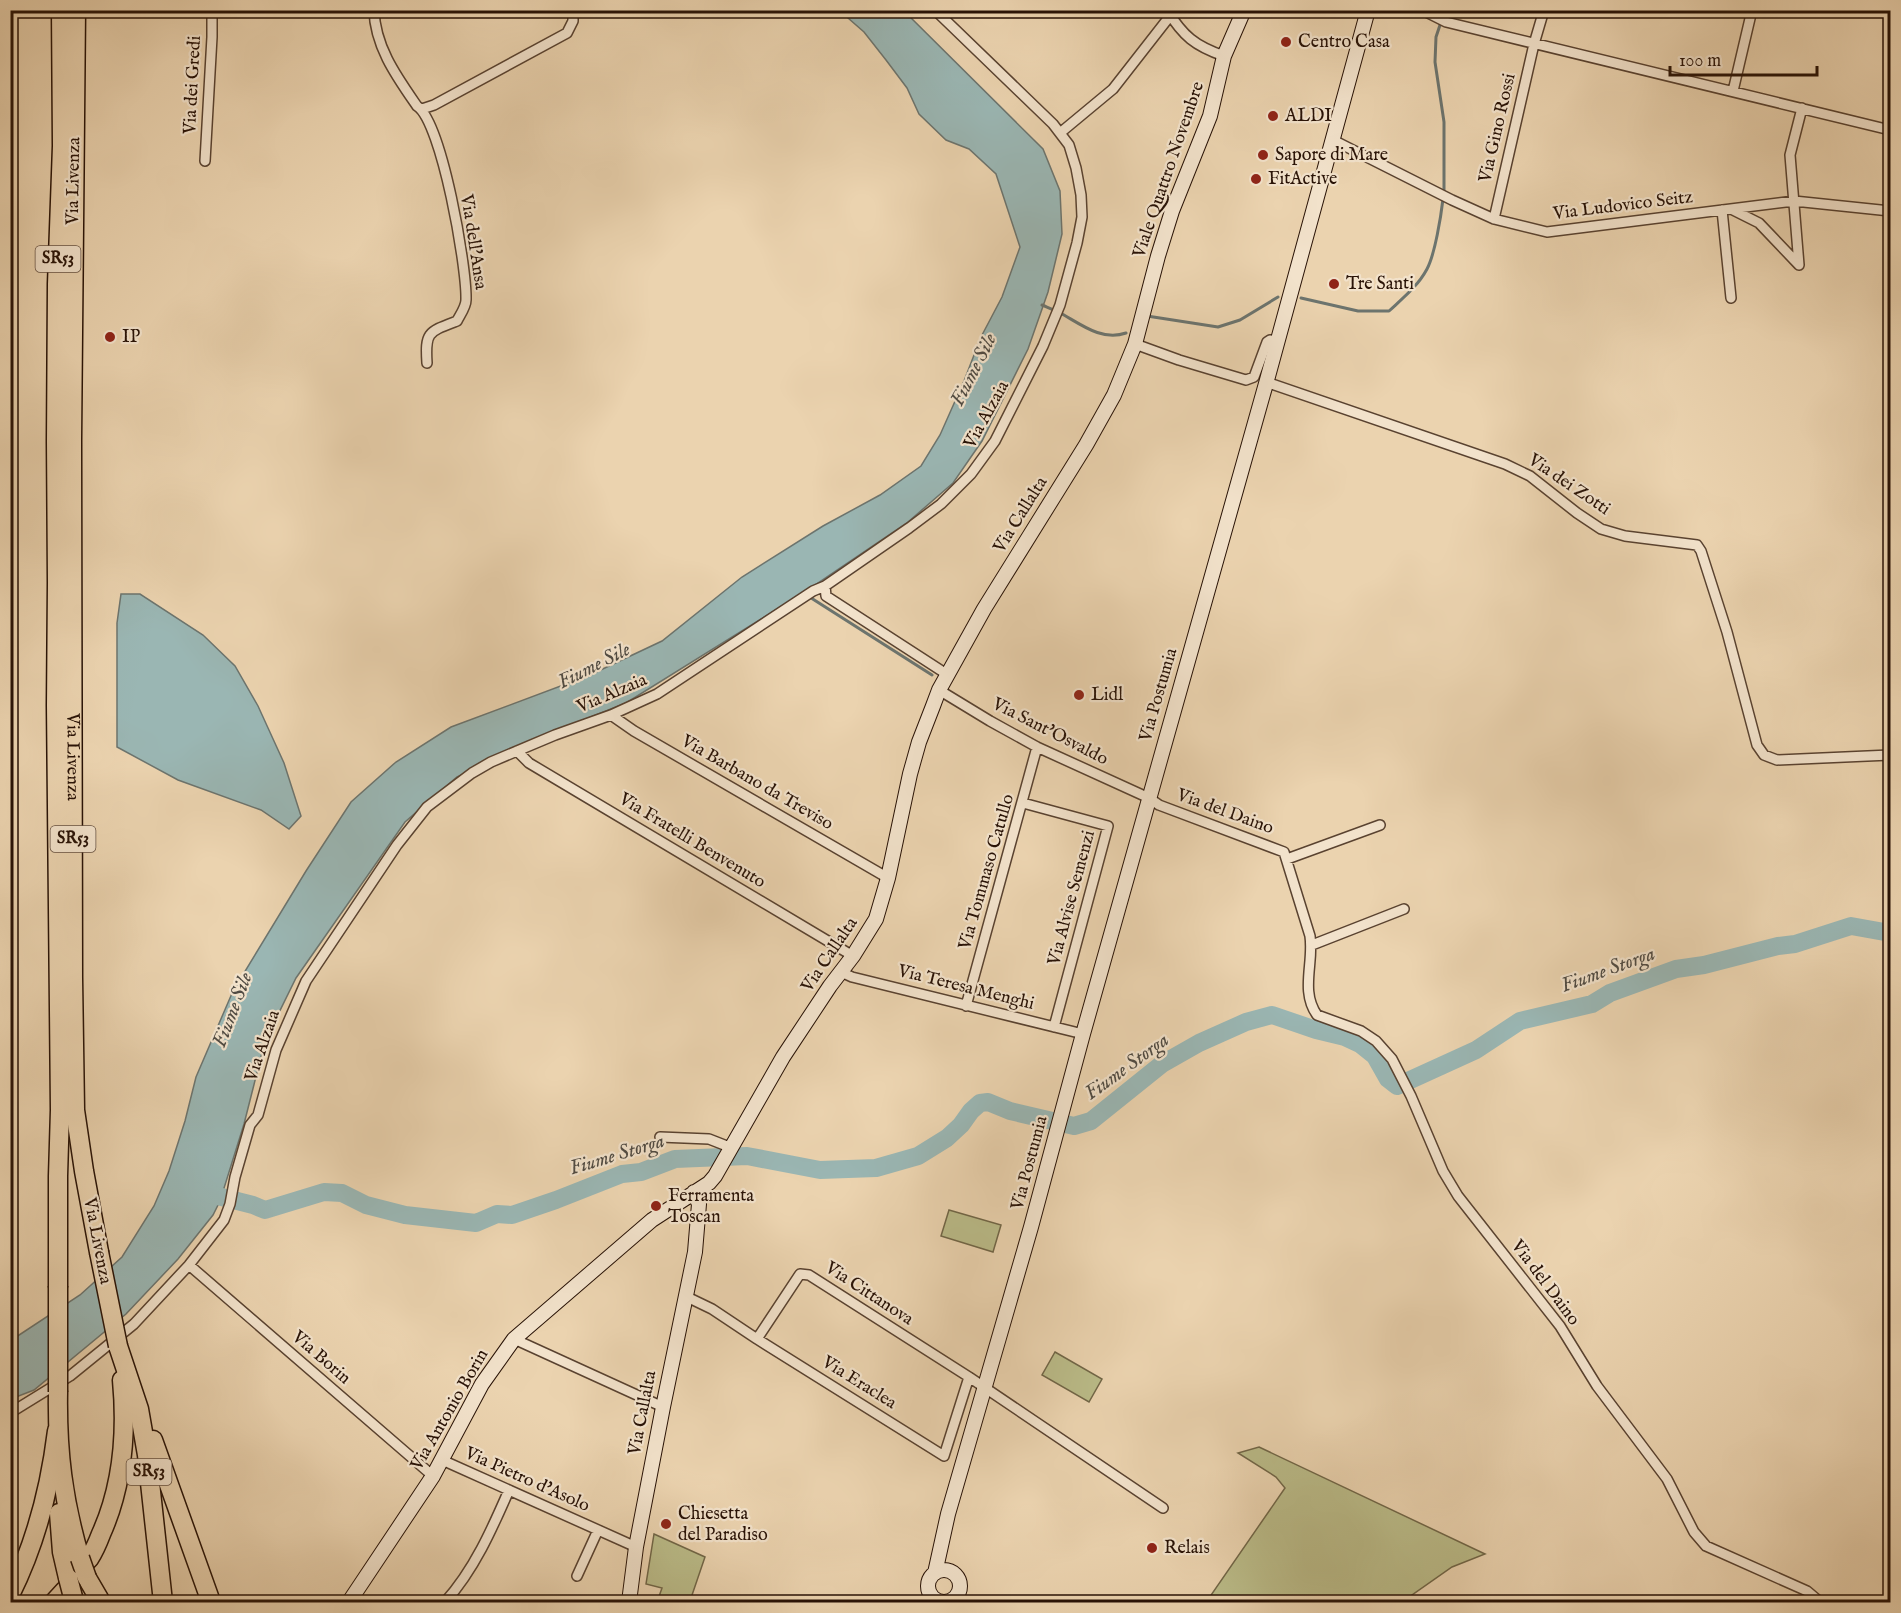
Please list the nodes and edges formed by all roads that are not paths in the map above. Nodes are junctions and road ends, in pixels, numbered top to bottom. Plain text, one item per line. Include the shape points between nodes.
1 (61, 10) edge
2 (76, 10) edge
3 (212, 10) edge
4 (374, 10) edge
5 (573, 10) edge
6 (935, 10) edge
7 (1244, 10) edge
8 (1368, 10) edge
9 (1422, 10) edge
10 (1544, 10) edge
11 (1752, 10) edge
12 (1168, 13) edge
13 (1534, 44) junction
14 (1224, 56) junction
15 (1732, 91) junction
16 (1802, 108) junction
17 (422, 109) junction
18 (1890, 130) edge
19 (1060, 134) junction
20 (1333, 140) junction
21 (205, 161) dead end
22 (1794, 201) junction
23 (1732, 209) junction
24 (1722, 210) junction
25 (1890, 211) edge
26 (1494, 219) junction
27 (1731, 298) dead end
28 (1277, 341) junction
29 (1136, 344) junction
30 (428, 363) dead end
31 (1266, 382) junction
32 (825, 586) junction
33 (948, 675) junction
34 (939, 690) junction
35 (611, 715) junction
36 (1037, 747) junction
37 (517, 751) junction
38 (1890, 755) edge
39 (1149, 798) junction
40 (1023, 802) junction
41 (1380, 825) dead end
42 (1287, 859) junction
43 (888, 878) junction
44 (1404, 909) dead end
45 (1311, 945) junction
46 (853, 956) junction
47 (841, 972) junction
48 (966, 1005) junction
49 (1054, 1027) junction
50 (1083, 1034) junction
51 (660, 1137) dead end
52 (732, 1149) junction
53 (694, 1192) junction
54 (189, 1265) junction
55 (685, 1296) junction
56 (514, 1339) junction
57 (757, 1339) junction
58 (118, 1346) junction
59 (969, 1377) junction
60 (983, 1388) junction
61 (663, 1407) junction
62 (139, 1409) junction
63 (10, 1413) edge
64 (57, 1431) junction
65 (54, 1452) junction
66 (442, 1460) junction
67 (433, 1476) junction
68 (509, 1490) junction
69 (1163, 1508) dead end
70 (944, 1529) junction
71 (598, 1530) junction
72 (636, 1547) junction
73 (84, 1558) junction
74 (950, 1572) junction
75 (935, 1573) junction
76 (577, 1576) dead end
77 (10, 1595) edge
78 (67, 1595) edge
79 (927, 1597) edge
80 (101, 1602) edge
81 (163, 1602) edge
82 (211, 1602) edge
83 (349, 1602) edge
84 (445, 1602) edge
85 (629, 1602) edge
86 (946, 1602) edge
87 (1820, 1602) edge

1 - 64 highway, Via Livenza / SR53, bridge via 56,441 60,1110
2 - 58 highway, Via Livenza / SR53, bridge via 72,441 75,1110
3 - 21 street, Via dei Gredi
4 - 17 street, Via dell'Ansa via 386,58
5 - 17 street via 567,33
6 - 19 street, Via Alzaia
7 - 14 street, Viale Quattro Novembre
8 - 20 street, Via Postumia
9 - 13 street via 1446,21
10 - 13 street, Via Gino Rossi
11 - 15 street
12 - 14 street via 1176,27 1199,46
12 - 19 street via 1113,89
13 - 15 street
13 - 26 street, Via Gino Rossi
14 - 29 street, Viale Quattro Novembre via 1210,116 1161,244
15 - 16 street
16 - 18 street
16 - 22 street via 1790,154
17 - 30 street, Via dell'Ansa via 441,157 462,252 467,303 457,321 430,334 426,342
19 - 32 street, Via Alzaia via 1069,145 1081,195 1077,243 1056,316 995,441 971,474 941,504
20 - 26 street, Via Ludovico Seitz
20 - 28 street, Via Postumia
22 - 23 street, Via Ludovico Seitz
22 - 23 street via 1799,266 1760,223
22 - 25 street, Via Ludovico Seitz
23 - 24 street, Via Ludovico Seitz
24 - 26 street, Via Ludovico Seitz via 1547,232
24 - 27 street
28 - 29 street via 1266,342 1254,377 1246,380
28 - 31 street, Via Postumia
29 - 33 street, Via Callalta via 1092,435 984,609
31 - 38 street, Via dei Zotti via 1513,468 1530,476 1601,529 1697,545 1727,632 1756,744 1764,755 1777,760
31 - 39 street, Via Postumia
32 - 33 street via 826,596
32 - 35 street, Via Alzaia via 657,694
33 - 34 street, Via Callalta
34 - 36 street, Via Sant'Osvaldo
34 - 43 street, Via Callalta via 918,742
35 - 37 street, Via Alzaia
35 - 43 street, Via Barbano da Treviso
36 - 39 street, Via Sant'Osvaldo
36 - 40 street, Via Tommaso Catullo
37 - 46 street, Via Fratelli Benvenuto via 529,763
37 - 54 street, Via Alzaia via 472,773 428,807 397,845 318,961 276,1050 224,1220
39 - 42 street, Via del Daino via 1284,852
39 - 50 street, Via Postumia
40 - 48 street, Via Tommaso Catullo
40 - 49 street, Via Alvise Semenzi via 1108,826
41 - 42 street, Via del Daino
42 - 45 street, Via del Daino
43 - 46 street, Via Callalta via 876,919
44 - 45 street
45 - 87 street, Via del Daino via 1308,987 1312,1008 1317,1015 1376,1041 1392,1059 1458,1196 1560,1326 1597,1386 1666,1479 1694,1532 1706,1546 1807,1591
46 - 47 street, Via Callalta
47 - 48 street, Via Teresa Menghi
47 - 52 street, Via Callalta via 783,1057
48 - 49 street, Via Teresa Menghi
49 - 50 street, Via Teresa Menghi
50 - 60 street, Via Postumia
51 - 52 street via 709,1139
52 - 53 street, Via Callalta via 709,1183
53 - 55 street, Via Callalta via 699,1214
53 - 56 street, Via Antonio Borin via 652,1220
54 - 63 street, Via Alzaia via 134,1324 94,1358
54 - 67 street, Via Borin
55 - 57 street, Via Eraclea
55 - 61 street, Via Callalta
56 - 61 street
56 - 66 street, Via Antonio Borin via 482,1384
57 - 59 street, Via Cittanova via 800,1274 804,1274
57 - 59 street, Via Eraclea via 944,1456
58 - 62 highway, Via Livenza / SR53
58 - 73 highway via 125,1414 123,1458 116,1497 105,1526
59 - 60 street, Via Cittanova
60 - 69 street
60 - 70 street, Via Postumia
61 - 72 street, Via Callalta
62 - 81 highway, Via Livenza / SR53
62 - 82 highway via 146,1417
64 - 65 highway
64 - 73 highway, Via Livenza / SR53 via 65,1500
65 - 77 highway via 32,1544
65 - 78 highway
66 - 67 street, Via Antonio Borin
66 - 68 street, Via Pietro d'Asolo
67 - 83 street, Via Antonio Borin
68 - 71 street, Via Pietro d'Asolo
68 - 84 street via 487,1539
70 - 74 street, Via Postumia
70 - 75 street, Via Postumia
71 - 72 street, Via Pietro d'Asolo
71 - 76 street, Via Pietro d'Asolo
72 - 85 street, Via Callalta
73 - 80 highway, Via Livenza / SR53, bridge via 87,1578
74 - 75 street
74 - 86 street, Via Postumia via 959,1586 954,1598
75 - 79 street, Via Postumia via 928,1583
79 - 86 street, Via Postumia

